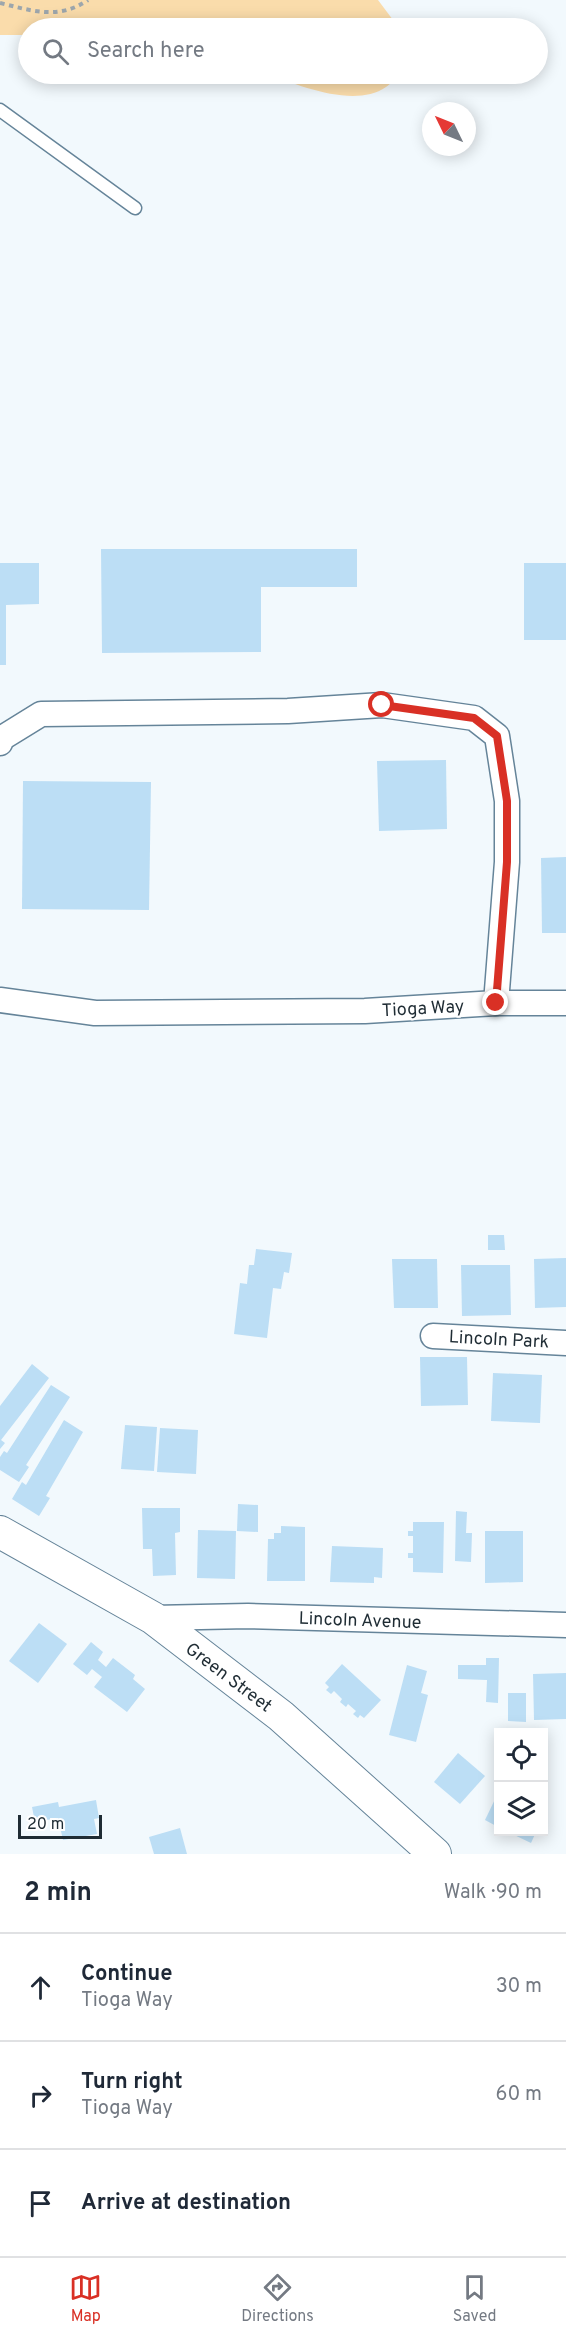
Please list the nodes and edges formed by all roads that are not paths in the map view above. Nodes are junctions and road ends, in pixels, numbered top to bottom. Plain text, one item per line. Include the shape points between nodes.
1 (0, 110) edge
2 (135, 208) dead end
3 (0, 743) edge
4 (0, 1000) edge
5 (496, 1003) junction
6 (566, 1003) edge
7 (433, 1336) dead end
8 (566, 1343) edge
9 (0, 1532) edge
10 (153, 1618) junction
11 (566, 1625) edge
12 (435, 1854) edge

1 - 2 lane
3 - 5 street via 42,714 278,711 382,705 474,718 497,736 507,801 507,862
4 - 5 street, Tioga Way via 95,1013 365,1011
5 - 6 street, Tioga Way
7 - 8 street, Lincoln Park
9 - 10 street, Green Street
10 - 11 street, Lincoln Avenue via 249,1616
10 - 12 street, Green Street via 281,1716

